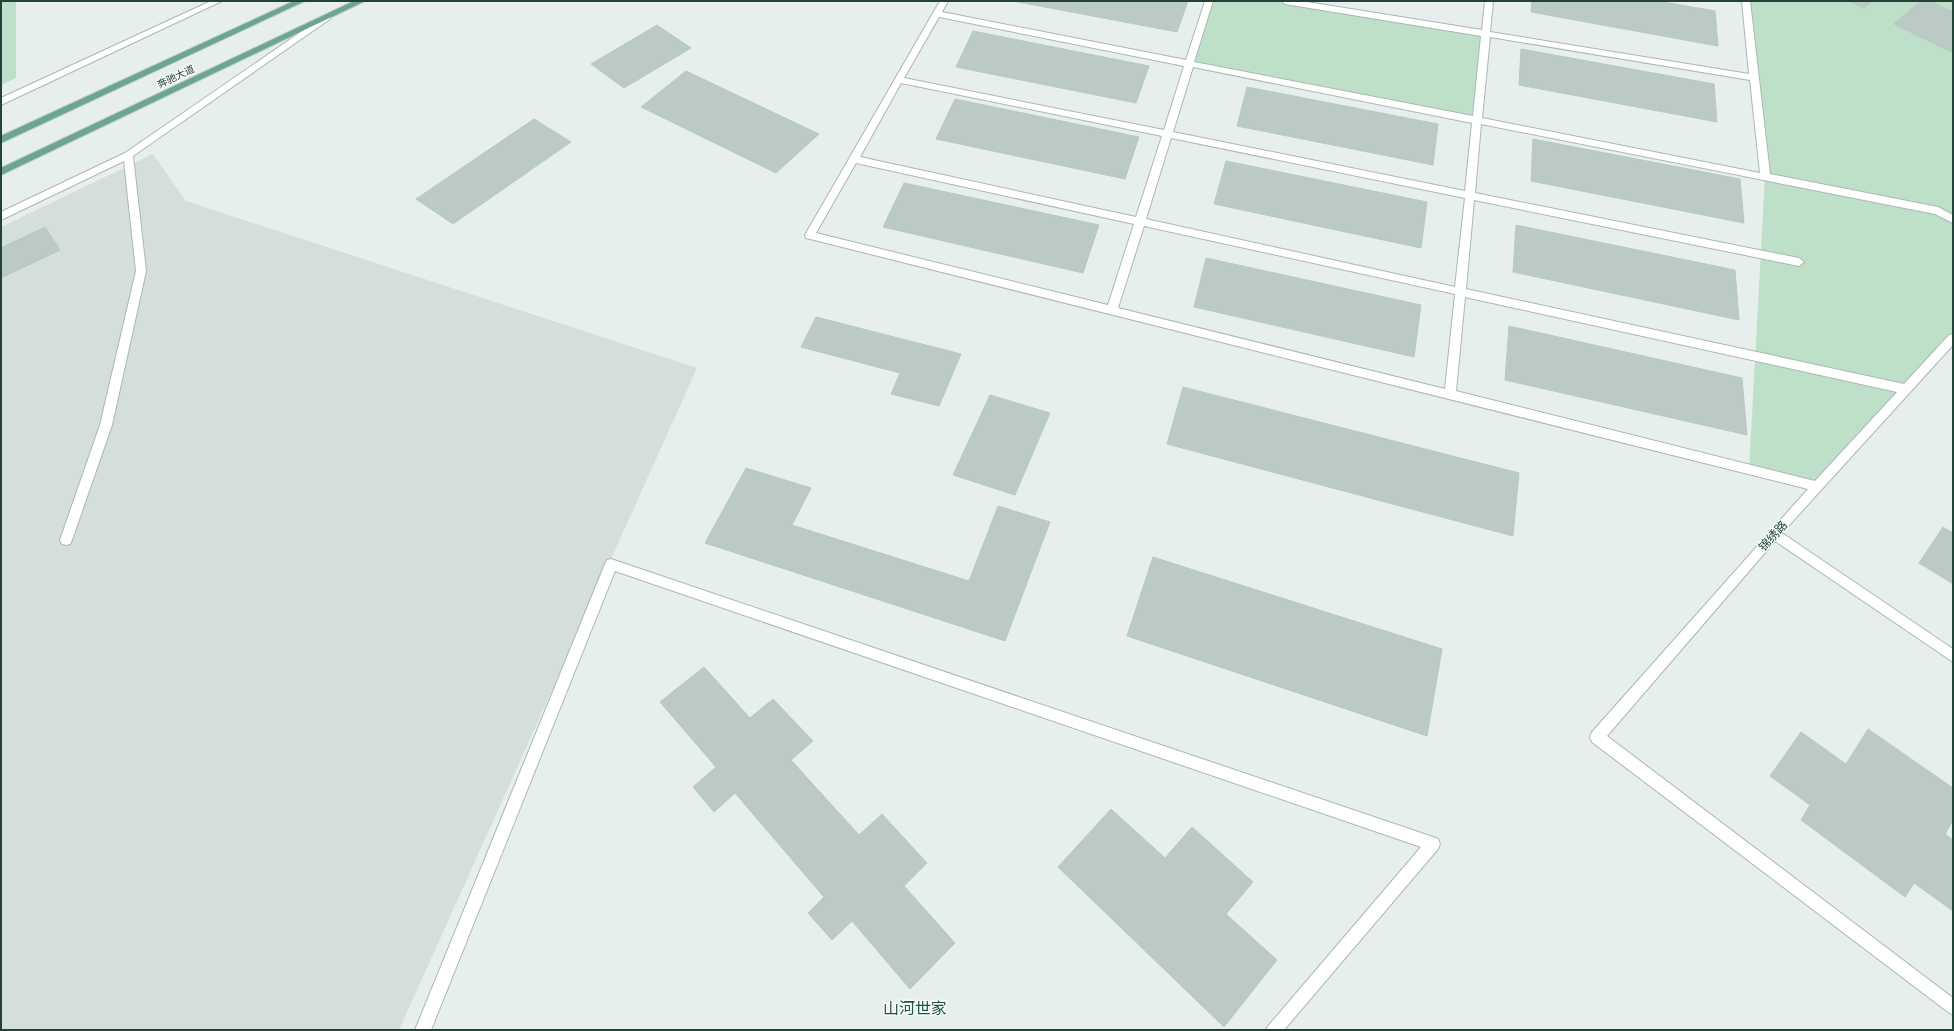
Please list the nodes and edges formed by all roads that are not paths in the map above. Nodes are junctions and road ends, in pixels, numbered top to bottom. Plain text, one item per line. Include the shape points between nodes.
1 (218, 1) edge
2 (301, 1) edge
3 (361, 1) edge
4 (944, 1) edge
5 (1210, 1) edge
6 (1286, 1) edge
7 (1489, 1) edge
8 (1745, 1) edge
9 (936, 14) junction
10 (327, 17) junction
11 (1486, 34) junction
12 (1190, 64) junction
13 (1755, 78) junction
14 (898, 80) junction
15 (1, 102) edge
16 (1477, 120) junction
17 (1167, 135) junction
18 (1, 140) edge
19 (128, 155) junction
20 (854, 159) junction
21 (1, 172) edge
22 (1765, 177) junction
23 (1470, 196) junction
24 (1, 216) edge
25 (1953, 219) edge
26 (1140, 221) junction
27 (1799, 262) dead end
28 (1461, 291) junction
29 (1112, 311) junction
30 (1953, 338) edge
31 (1906, 389) junction
32 (1450, 395) junction
33 (1817, 486) junction
34 (1774, 534) junction
35 (66, 540) dead end
36 (1953, 656) edge
37 (1953, 1007) edge
38 (423, 1030) edge
39 (1274, 1030) edge

1 - 15 street
2 - 18 main road, 奔驰大道
3 - 10 main road, 奔驰大道
4 - 9 street
5 - 12 street
6 - 11 street
7 - 11 street
8 - 13 street
9 - 12 street
9 - 14 street
10 - 19 street
10 - 21 main road, 奔驰大道
11 - 13 street
11 - 16 street
12 - 16 street
12 - 17 street
13 - 22 street
14 - 17 street
14 - 20 street
16 - 22 street
16 - 23 street
17 - 23 street
17 - 26 street
19 - 24 street
19 - 35 street via 142,271 106,425
20 - 26 street
20 - 29 street via 810,235
22 - 25 street via 1938,211
23 - 27 street
23 - 28 street
26 - 28 street
26 - 29 street
28 - 31 street
28 - 32 street
29 - 32 street
30 - 31 street, 锦绣路
31 - 33 street, 锦绣路
32 - 33 street
33 - 34 street, 锦绣路
34 - 36 street
34 - 37 street, 锦绣路 via 1597,737
38 - 39 street via 611,564 1432,844

